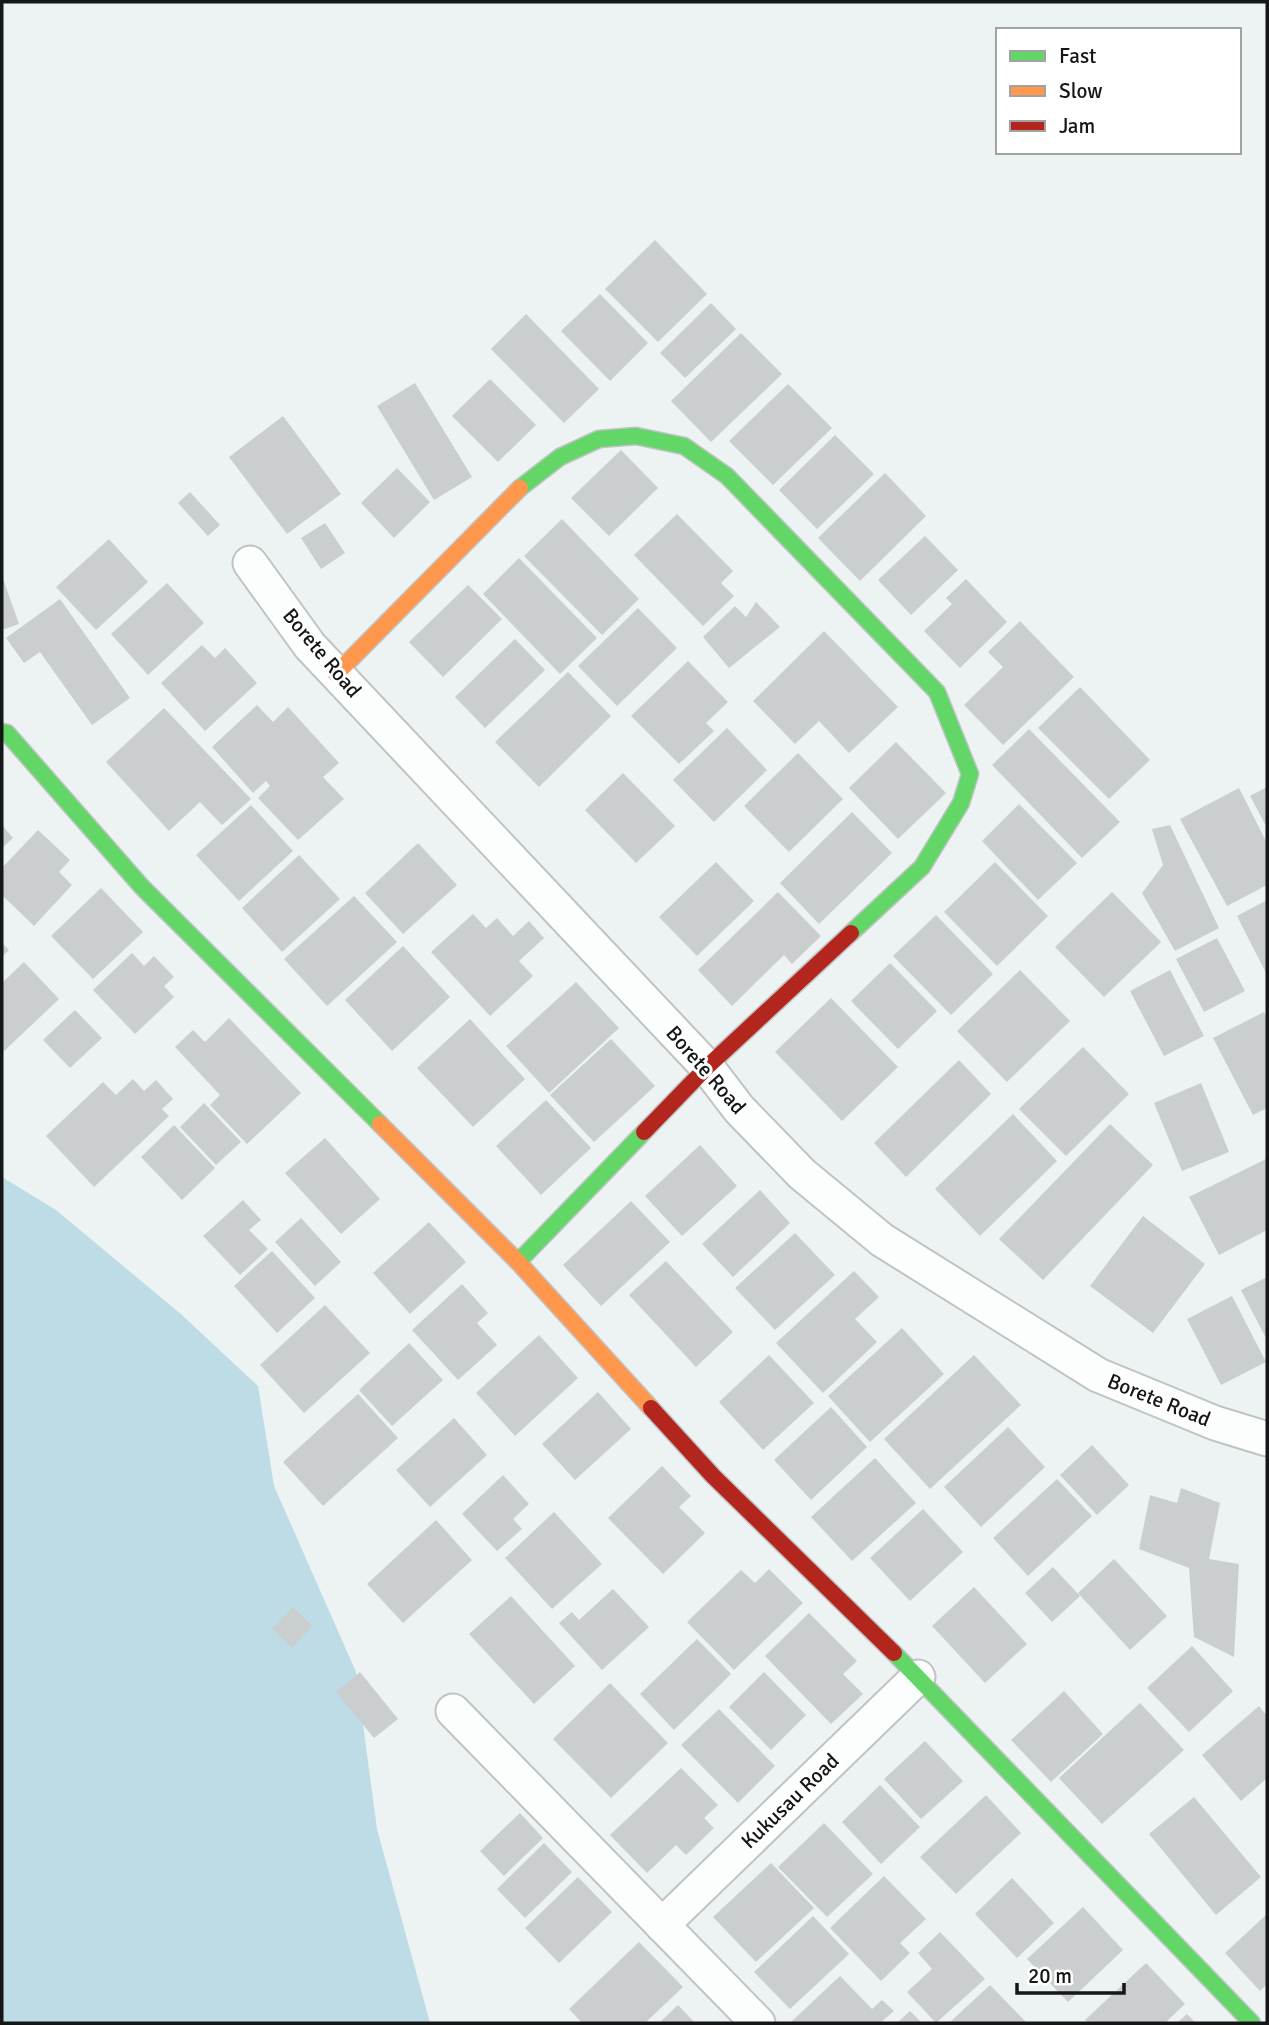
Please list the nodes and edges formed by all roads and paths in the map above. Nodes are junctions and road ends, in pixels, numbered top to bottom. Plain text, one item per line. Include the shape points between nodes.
1 (250, 563) dead end
2 (336, 674) junction
3 (2, 732) edge
4 (707, 1067) junction
5 (518, 1262) junction
6 (1267, 1439) edge
7 (918, 1677) junction
8 (453, 1711) dead end
9 (662, 1925) junction
10 (758, 2023) edge
11 (1252, 2023) edge

1 - 2 street, Borete Road
2 - 4 street, Borete Road
2 - 4 street via 530,478 560,457 599,439 636,436 684,446 727,476 937,692 971,774 961,803 922,867
3 - 5 street via 142,887
4 - 5 street
4 - 6 street, Borete Road via 738,1110 802,1174 883,1240 1097,1375
5 - 7 street via 713,1476
7 - 9 street, Kukusau Road
7 - 11 street
8 - 9 street
9 - 10 street

